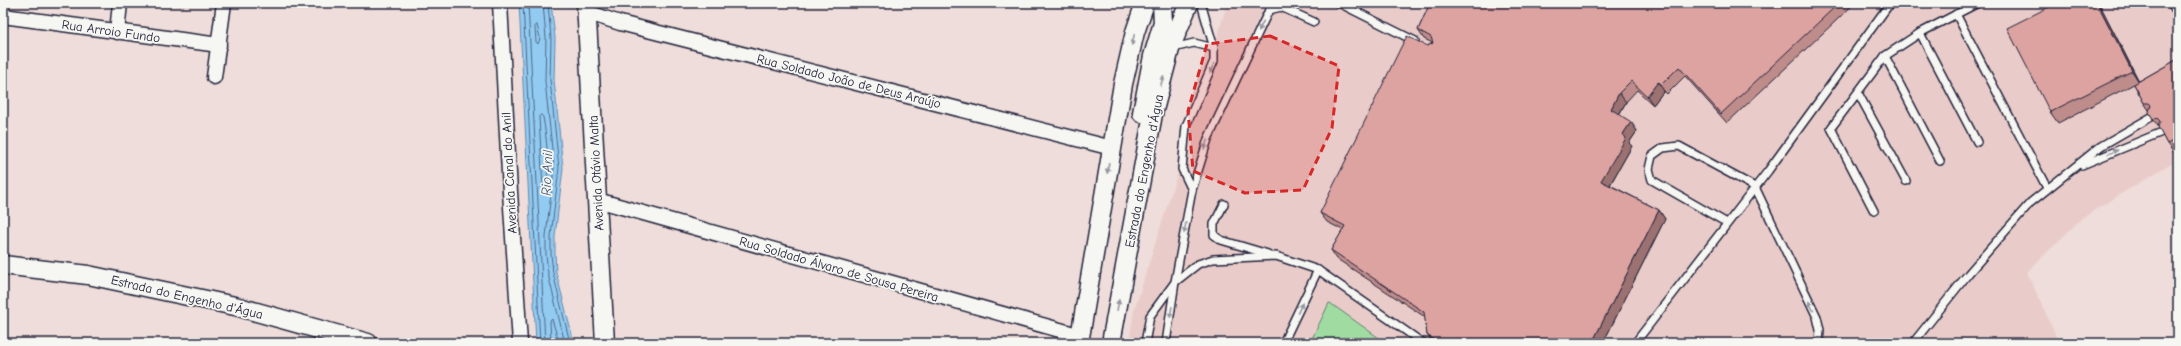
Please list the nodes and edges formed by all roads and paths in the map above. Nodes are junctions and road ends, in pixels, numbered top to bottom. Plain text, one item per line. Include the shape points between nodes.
1 (120, 3) edge
2 (224, 3) edge
3 (500, 3) edge
4 (1145, 3) edge
5 (1162, 3) edge
6 (1189, 3) edge
7 (1201, 3) edge
8 (1339, 3) edge
9 (1894, 3) edge
10 (1978, 3) edge
11 (2171, 3) edge
12 (586, 7) edge
13 (1956, 14) junction
14 (2178, 14) edge
15 (3, 16) edge
16 (1314, 22) dead end
17 (117, 32) junction
18 (1920, 33) junction
19 (219, 44) junction
20 (1423, 45) edge
21 (1214, 48) junction
22 (1170, 49) junction
23 (1885, 56) junction
24 (214, 77) dead end
25 (1858, 93) junction
26 (2152, 116) edge
27 (2162, 132) edge
28 (1977, 142) dead end
29 (1112, 148) junction
30 (1940, 161) dead end
31 (2076, 167) junction
32 (1906, 181) dead end
33 (1755, 188) junction
34 (2047, 188) junction
35 (1139, 190) junction
36 (1192, 190) junction
37 (597, 200) junction
38 (1224, 204) dead end
39 (1874, 211) dead end
40 (1728, 223) junction
41 (1276, 256) junction
42 (3, 265) edge
43 (1318, 270) junction
44 (1175, 282) junction
45 (1080, 340) edge
46 (368, 343) edge
47 (520, 343) edge
48 (604, 343) edge
49 (1111, 343) edge
50 (1145, 343) edge
51 (1166, 343) edge
52 (1283, 343) edge
53 (1423, 343) edge
54 (1635, 343) edge
55 (1819, 343) edge
56 (1913, 343) edge

1 - 17 street
2 - 19 street
3 - 47 street, Avenida Canal do Anil
4 -> 29 street via 1135,32
5 - 35 street via 1163,23 1153,56 1141,118
6 - 22 street, Estrada do Engenho d'Água
7 - 21 lane
8 - 20 lane
9 - 33 lane via 1888,6
10 - 13 lane
11 - 14 lane
12 - 29 street, Rua Soldado João de Deus Araújo via 620,23
12 - 37 street, Avenida Otávio Malta
13 - 18 lane
13 - 34 lane
15 - 17 street, Rua Arroio Fundo
16 -> 36 lane via 1281,7 1269,10 1208,139
17 - 19 street, Rua Arroio Fundo
18 - 23 lane
18 - 28 lane
19 - 24 street
21 - 22 lane via 1194,43
21 -> 36 lane via 1214,61 1186,126 1182,169
35 -> 22 street, Estrada do Engenho d'Água via 1153,114
23 - 25 lane
23 - 30 lane
25 - 32 lane
25 - 39 lane via 1831,128
26 - 31 lane via 2101,146
31 -> 27 lane
29 -> 45 street
31 - 34 lane
33 - 40 lane
33 - 40 lane via 1679,146 1663,148 1652,156 1648,169 1652,180
55 -> 33 lane via 1817,317
34 - 56 lane via 2030,203 1968,274
49 -> 35 street, Estrada do Engenho d'Água
36 -> 44 lane
37 - 45 street, Rua Soldado Álvaro de Sousa Pereira
37 - 48 street, Avenida Otávio Malta
38 - 41 lane via 1214,224 1214,235 1221,240
40 - 54 lane
41 - 43 lane
41 - 44 lane via 1213,259 1198,264
42 - 46 street, Estrada do Engenho d'Água via 88,275 235,306
52 -> 43 lane
43 - 53 lane
44 - 50 lane via 1150,316
44 -> 51 lane

